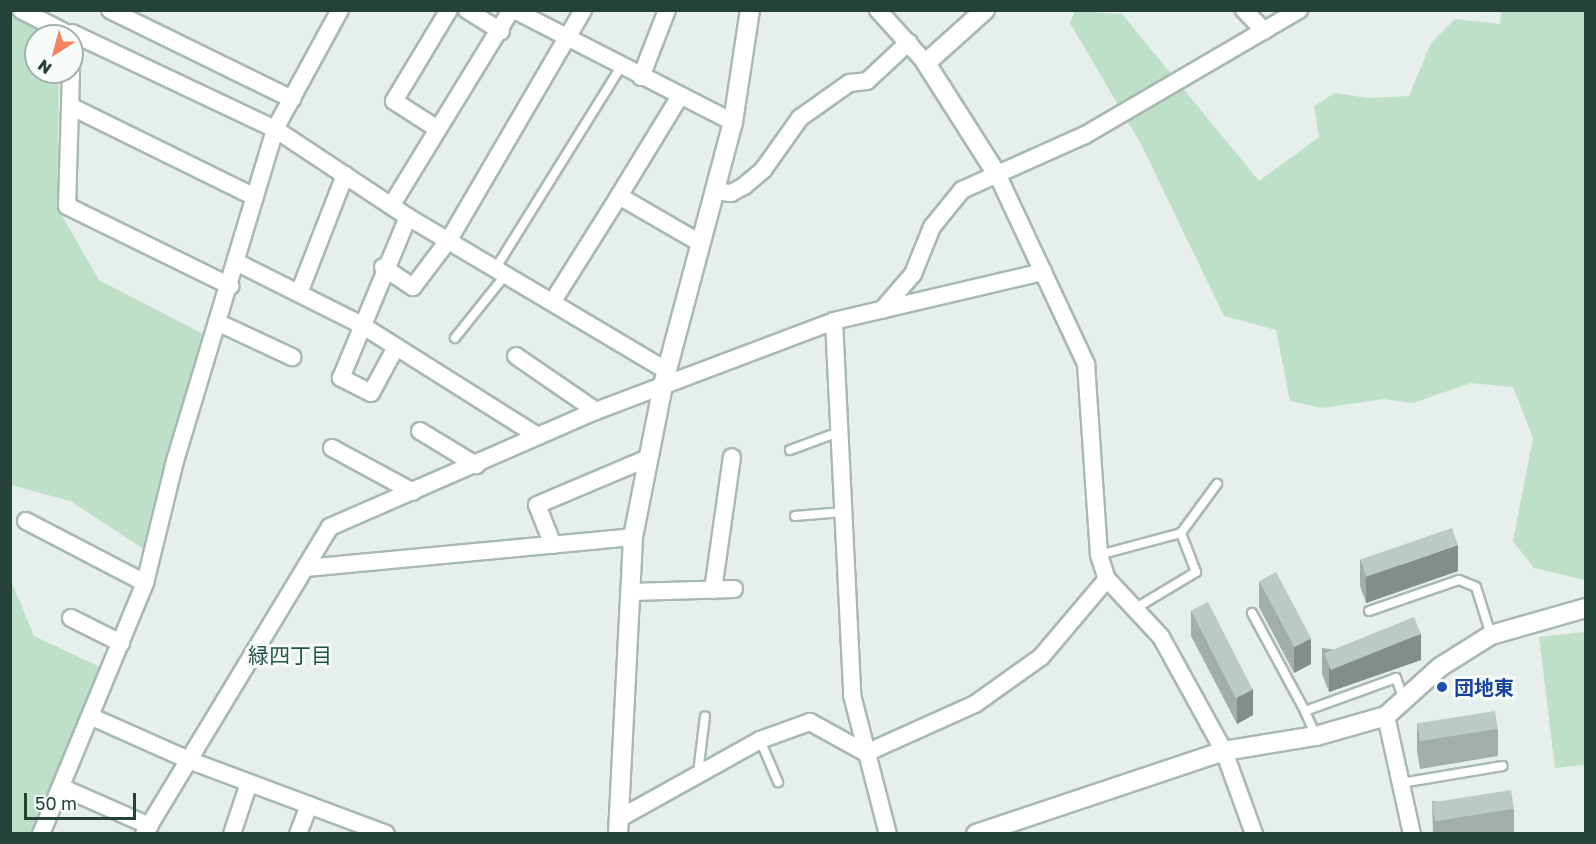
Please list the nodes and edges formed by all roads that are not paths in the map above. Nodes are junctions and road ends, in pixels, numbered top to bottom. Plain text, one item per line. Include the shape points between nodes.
1 (21, 10) edge
2 (110, 10) edge
3 (340, 10) edge
4 (449, 10) edge
5 (467, 10) edge
6 (513, 10) edge
7 (582, 10) edge
8 (667, 10) edge
9 (750, 10) edge
10 (878, 10) edge
11 (986, 10) edge
12 (1244, 10) edge
13 (1299, 10) edge
14 (51, 17) edge
15 (501, 31) junction
16 (1264, 31) junction
17 (84, 41) edge
18 (569, 41) junction
19 (909, 42) junction
20 (926, 63) junction
21 (621, 67) junction
22 (641, 77) junction
23 (71, 84) edge
24 (680, 96) junction
25 (292, 99) junction
26 (70, 106) junction
27 (733, 122) junction
28 (435, 128) junction
29 (275, 129) junction
30 (345, 175) junction
31 (998, 176) junction
32 (714, 191) junction
33 (619, 196) junction
34 (255, 197) junction
35 (391, 206) junction
36 (408, 217) junction
37 (450, 238) junction
38 (700, 243) junction
39 (236, 262) junction
40 (383, 267) junction
41 (502, 269) junction
42 (1043, 272) junction
43 (230, 286) junction
44 (299, 293) junction
45 (552, 301) junction
46 (882, 310) junction
47 (834, 321) junction
48 (219, 323) junction
49 (360, 324) junction
50 (455, 338) dead end
51 (396, 347) junction
52 (516, 356) dead end
53 (292, 357) dead end
54 (665, 378) junction
55 (596, 411) junction
56 (420, 431) dead end
57 (839, 432) junction
58 (538, 436) junction
59 (332, 448) dead end
60 (790, 450) dead end
61 (732, 457) dead end
62 (648, 458) junction
63 (476, 465) junction
64 (1217, 484) dead end
65 (413, 492) junction
66 (843, 512) junction
67 (795, 516) dead end
68 (26, 521) dead end
69 (1181, 533) junction
70 (633, 537) junction
71 (553, 544) junction
72 (1099, 555) junction
73 (306, 568) junction
74 (1107, 579) junction
75 (144, 583) junction
76 (734, 589) dead end
77 (713, 590) junction
78 (630, 592) junction
79 (1136, 608) junction
80 (1586, 608) edge
81 (1370, 611) dead end
82 (1252, 613) dead end
83 (71, 618) dead end
84 (1491, 635) junction
85 (121, 643) junction
86 (1404, 701) junction
87 (1305, 711) junction
88 (705, 716) dead end
89 (1386, 716) junction
90 (92, 717) junction
91 (1316, 736) junction
92 (760, 740) junction
93 (1224, 751) junction
94 (866, 753) junction
95 (191, 761) junction
96 (1503, 766) dead end
97 (698, 773) junction
98 (777, 782) dead end
99 (249, 783) junction
100 (1401, 783) junction
101 (61, 787) junction
102 (309, 805) junction
103 (619, 826) edge
104 (147, 830) edge
105 (41, 834) edge
106 (232, 834) edge
107 (298, 834) edge
108 (386, 834) edge
109 (888, 834) edge
110 (976, 834) edge
111 (1254, 834) edge
112 (1412, 834) edge

1 - 14 street
2 - 25 street
3 - 25 street
4 - 28 street via 394,101
5 - 15 street
6 - 15 street
6 - 18 street
7 - 18 street
8 - 22 street
9 - 27 street
10 - 19 street
11 - 20 street
12 - 16 street
13 - 16 street
15 - 28 street
16 - 31 street via 1085,135
17 - 29 street
18 - 21 street
18 - 37 street
19 - 20 street
19 - 32 street via 867,81 849,83 801,118 764,170 744,186 731,193
20 - 31 street
21 - 22 street
21 - 41 lane
22 - 24 street
23 - 26 street
24 - 27 street
24 - 33 street
25 - 29 street
26 - 34 street
26 - 43 street via 67,206
27 - 32 street
28 - 35 street
29 - 30 street
29 - 34 street
30 - 35 street
30 - 44 street
31 - 42 street
31 - 46 street via 962,190 945,207 913,274
32 - 38 street
33 - 38 street
33 - 45 street
34 - 39 street
35 - 36 street
36 - 37 street
36 - 40 street
37 - 40 street via 413,286
37 - 41 street
38 - 54 street
39 - 43 street
39 - 44 street
40 - 49 street
41 - 45 street
41 - 50 lane
42 - 46 street
42 - 72 street via 1086,364
43 - 48 street
44 - 49 street
45 - 54 street
46 - 47 street
47 - 54 street
47 - 57 street
48 - 53 street
48 - 75 street via 175,461
49 - 51 street
49 - 51 street via 341,378 371,393
51 - 58 street
52 - 55 street
54 - 55 street
54 - 62 street
55 - 58 street
56 - 63 street
57 - 60 lane
57 - 66 street
58 - 63 street
59 - 65 street
61 - 77 street
62 - 70 street
62 - 71 street via 537,505
63 - 65 street
64 - 69 lane
65 - 73 street via 330,527
66 - 67 lane
66 - 94 street via 852,695
68 - 75 street
69 - 72 lane
69 - 79 lane via 1196,572
70 - 71 street
70 - 78 street
71 - 73 street
72 - 74 street
73 - 95 street
74 - 79 street
74 - 94 street via 1041,657 975,704
75 - 85 street
76 - 77 street
77 - 78 street
78 - 103 street
79 - 93 street via 1161,637
80 - 84 street
81 - 84 lane via 1460,580 1476,586
82 - 87 lane
83 - 85 street
84 - 86 street via 1440,667
85 - 90 street
86 - 87 lane via 1396,678
86 - 89 street
87 - 91 lane
88 - 97 lane
89 - 91 street
89 - 100 street
90 - 95 street
90 - 101 street
91 - 93 street
92 - 94 street via 810,722
92 - 97 street
92 - 98 lane
93 - 110 street
93 - 111 street
94 - 109 street
95 - 99 street
95 - 104 street
96 - 100 lane
97 - 103 street
99 - 102 street
99 - 106 street
100 - 112 street
101 - 104 street
101 - 105 street
102 - 107 street
102 - 108 street

